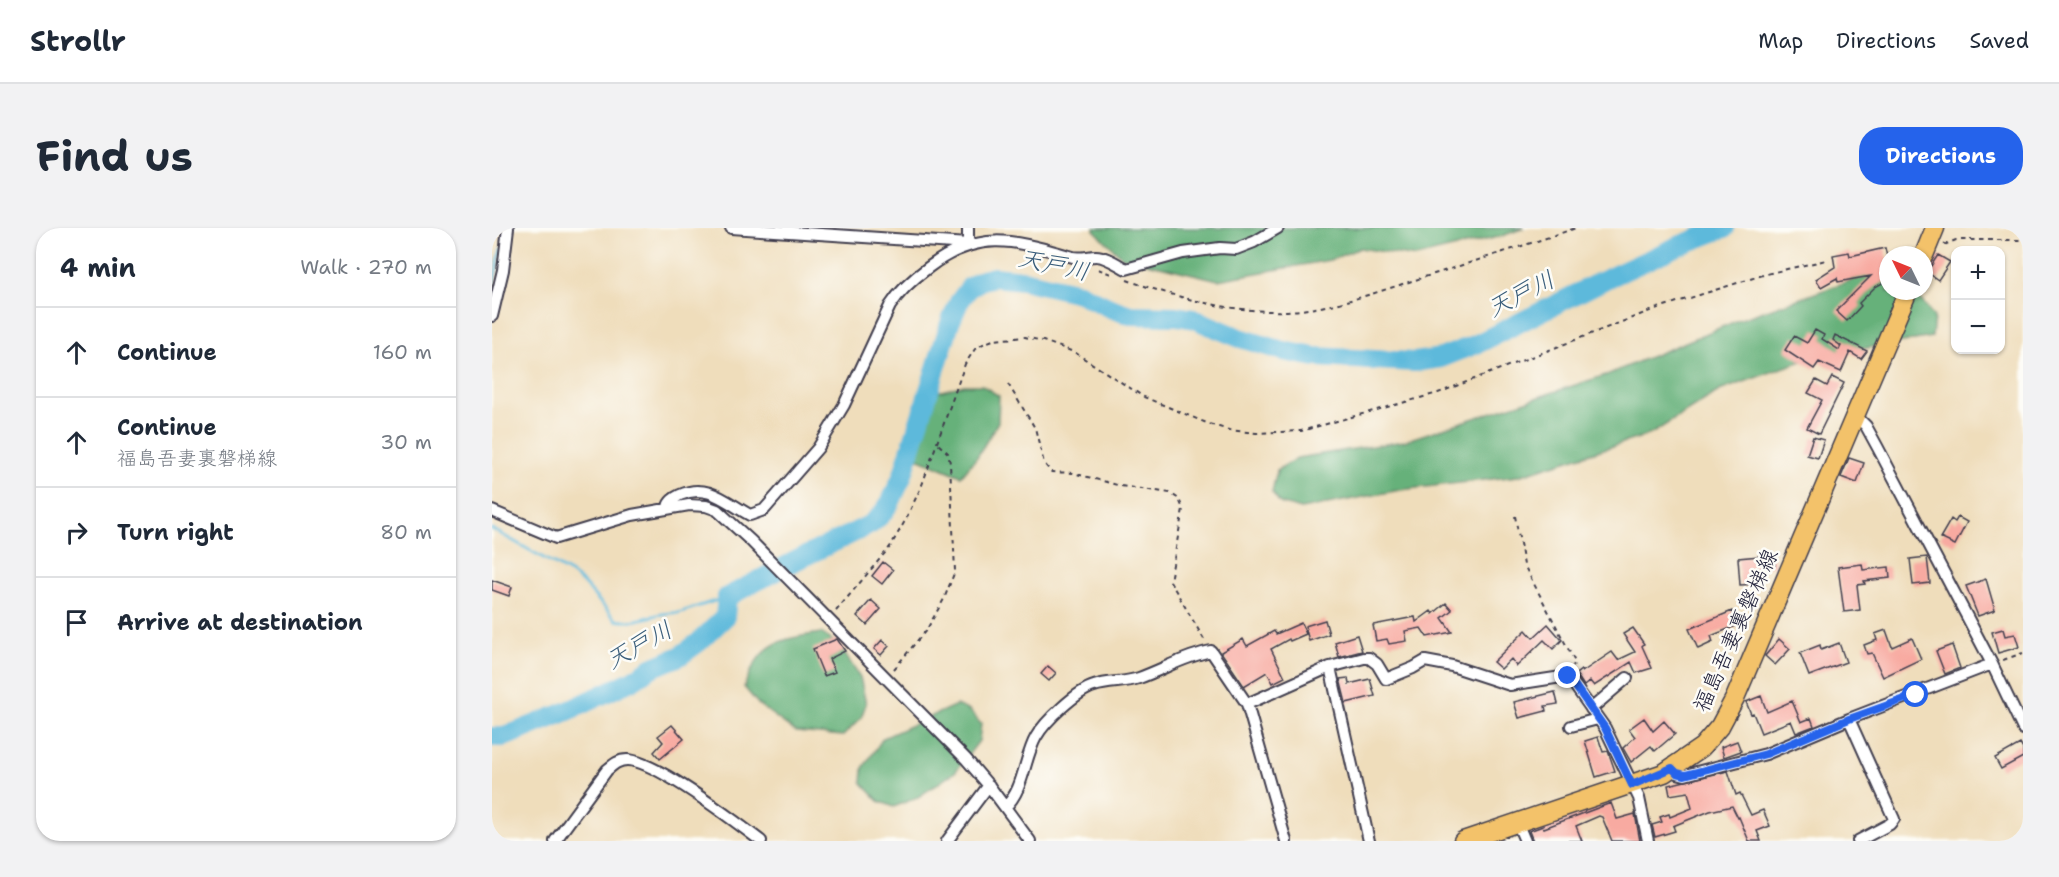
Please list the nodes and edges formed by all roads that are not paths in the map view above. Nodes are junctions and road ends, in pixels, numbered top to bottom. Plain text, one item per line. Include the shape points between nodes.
1 (508, 228) edge
2 (731, 228) edge
3 (969, 228) edge
4 (1278, 228) edge
5 (968, 244) junction
6 (1904, 300) edge
7 (492, 315) edge
8 (1855, 415) junction
9 (668, 507) junction
10 (492, 511) edge
11 (1992, 664) junction
12 (1330, 668) junction
13 (1627, 678) dead end
14 (1247, 704) junction
15 (1591, 709) junction
16 (1598, 719) junction
17 (1849, 719) junction
18 (1571, 726) dead end
19 (2023, 729) edge
20 (1672, 768) junction
21 (989, 785) junction
22 (1632, 785) junction
23 (1005, 807) junction
24 (1517, 822) junction
25 (555, 841) edge
26 (761, 841) edge
27 (947, 841) edge
28 (1029, 841) edge
29 (1286, 841) edge
30 (1369, 841) edge
31 (1463, 841) edge
32 (1525, 841) edge
33 (1648, 841) edge
34 (1858, 841) edge

1 - 7 street
2 - 5 street
3 - 5 street
4 - 5 street via 1236,249 1183,253 1126,269 1100,256 1078,258 1022,242
5 - 9 street via 938,260 896,297 830,430 808,462 764,510 750,514 719,494 698,491 680,495
6 - 8 main road, 福島吾妻裏磐梯線
8 - 11 street via 1866,426
8 - 20 main road, 福島吾妻裏磐梯線 via 1735,698 1720,726 1702,747
9 - 10 street via 556,538
9 - 21 street via 712,508 727,518
11 - 17 street
11 - 19 street
12 - 14 street
12 - 15 street via 1369,658 1386,679 1425,661 1510,685 1568,676
12 - 30 street
13 - 15 street
14 - 23 street via 1211,651 1140,678 1092,686 1062,708 1038,734 1015,795
14 - 29 street
15 - 16 street
16 - 18 street
16 - 22 street
17 - 20 street via 1766,754 1685,775
17 - 34 street via 1894,819
20 - 22 main road, 福島吾妻裏磐梯線
21 - 23 street
21 - 27 street
22 - 24 main road, 福島吾妻裏磐梯線
22 - 33 street via 1639,798
23 - 28 street
24 - 31 main road, 福島吾妻裏磐梯線
24 - 32 street
25 - 26 street via 607,770 616,762 630,760 696,794

